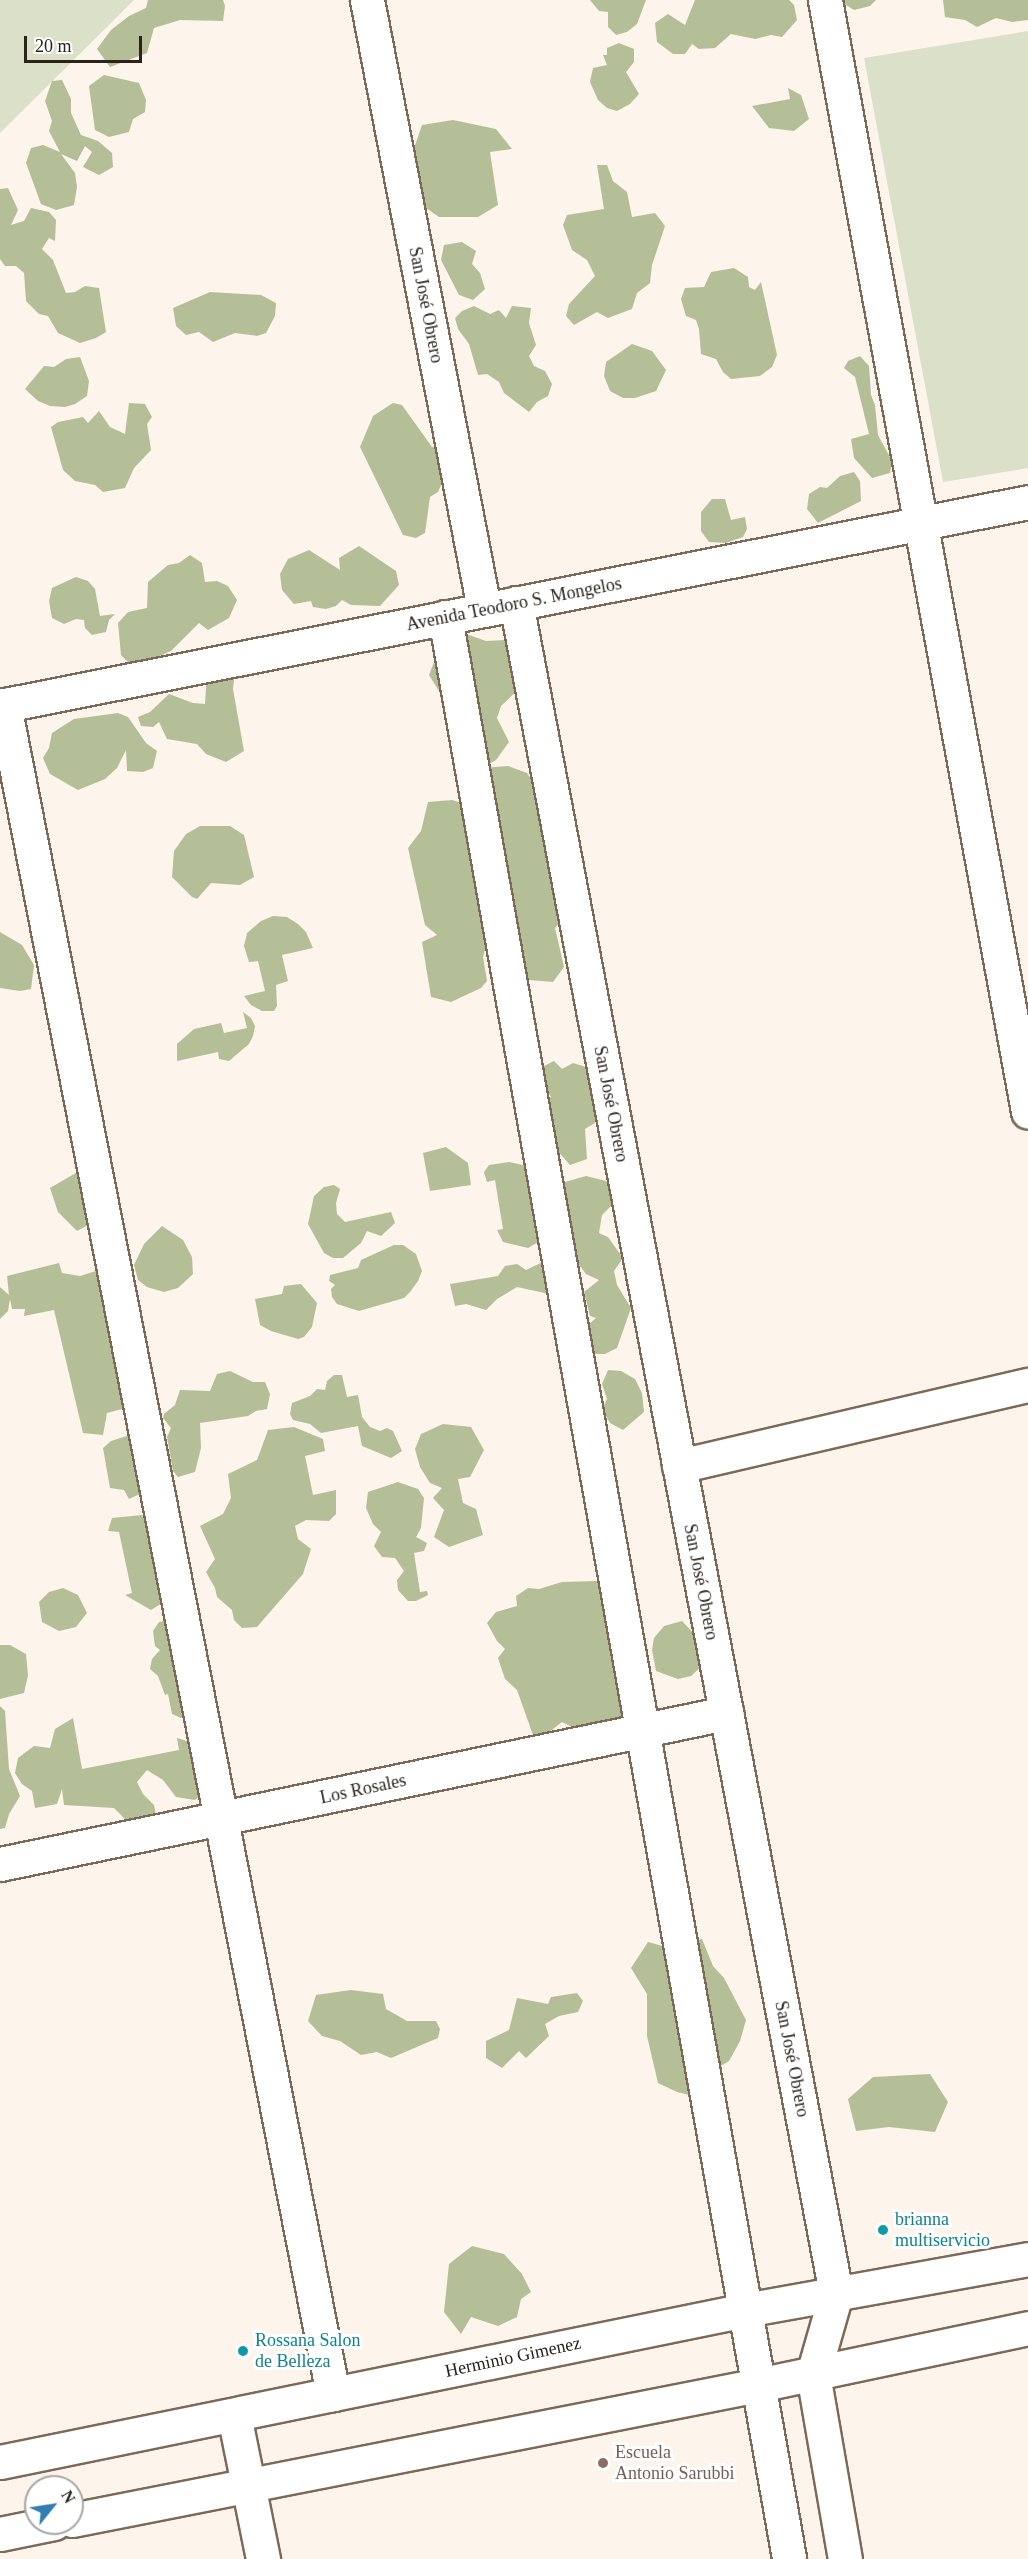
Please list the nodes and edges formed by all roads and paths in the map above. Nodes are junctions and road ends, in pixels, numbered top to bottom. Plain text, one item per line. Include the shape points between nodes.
1 (367, 0) edge
2 (825, 0) edge
3 (1028, 502) edge
4 (919, 524) junction
5 (516, 603) junction
6 (484, 609) junction
7 (445, 617) junction
8 (2, 705) edge
9 (1028, 1112) edge
10 (1028, 1385) edge
11 (679, 1466) junction
12 (726, 1713) junction
13 (642, 1732) junction
14 (221, 1818) junction
15 (0, 1864) edge
16 (1028, 2259) edge
17 (836, 2294) junction
18 (745, 2310) junction
19 (1028, 2328) edge
20 (813, 2374) junction
21 (758, 2385) junction
22 (333, 2394) junction
23 (234, 2415) junction
24 (0, 2462) edge
25 (249, 2485) junction
26 (84, 2518) edge
27 (24, 2529) edge
28 (0, 2534) edge
29 (263, 2559) edge
30 (789, 2559) edge
31 (845, 2559) edge

1 - 6 street, San José Obrero
2 - 4 street
3 - 4 street, Avenida Teodoro S. Mongelos
4 - 5 street, Avenida Teodoro S. Mongelos
4 - 9 street
5 - 6 street, Avenida Teodoro S. Mongelos
5 - 11 street, San José Obrero
6 - 7 street, Avenida Teodoro S. Mongelos
7 - 8 street, Avenida Teodoro S. Mongelos
7 - 13 street
8 - 14 street
10 - 11 street
11 - 12 street, San José Obrero
12 - 13 street, Los Rosales
12 - 17 street, San José Obrero
13 - 14 street, Los Rosales
13 - 18 street
14 - 15 street, Los Rosales
14 - 22 street
16 - 17 street, Herminio Gimenez
17 - 18 street, Herminio Gimenez
17 - 20 street, San José Obrero
18 - 21 street
18 - 22 street, Herminio Gimenez
19 - 20 street
20 - 21 street
20 - 31 street, San José Obrero
21 - 25 street
21 - 30 street
22 - 23 street, Herminio Gimenez
23 - 24 street, Herminio Gimenez
23 - 25 street
25 - 26 street
25 - 29 street
27 - 28 street

